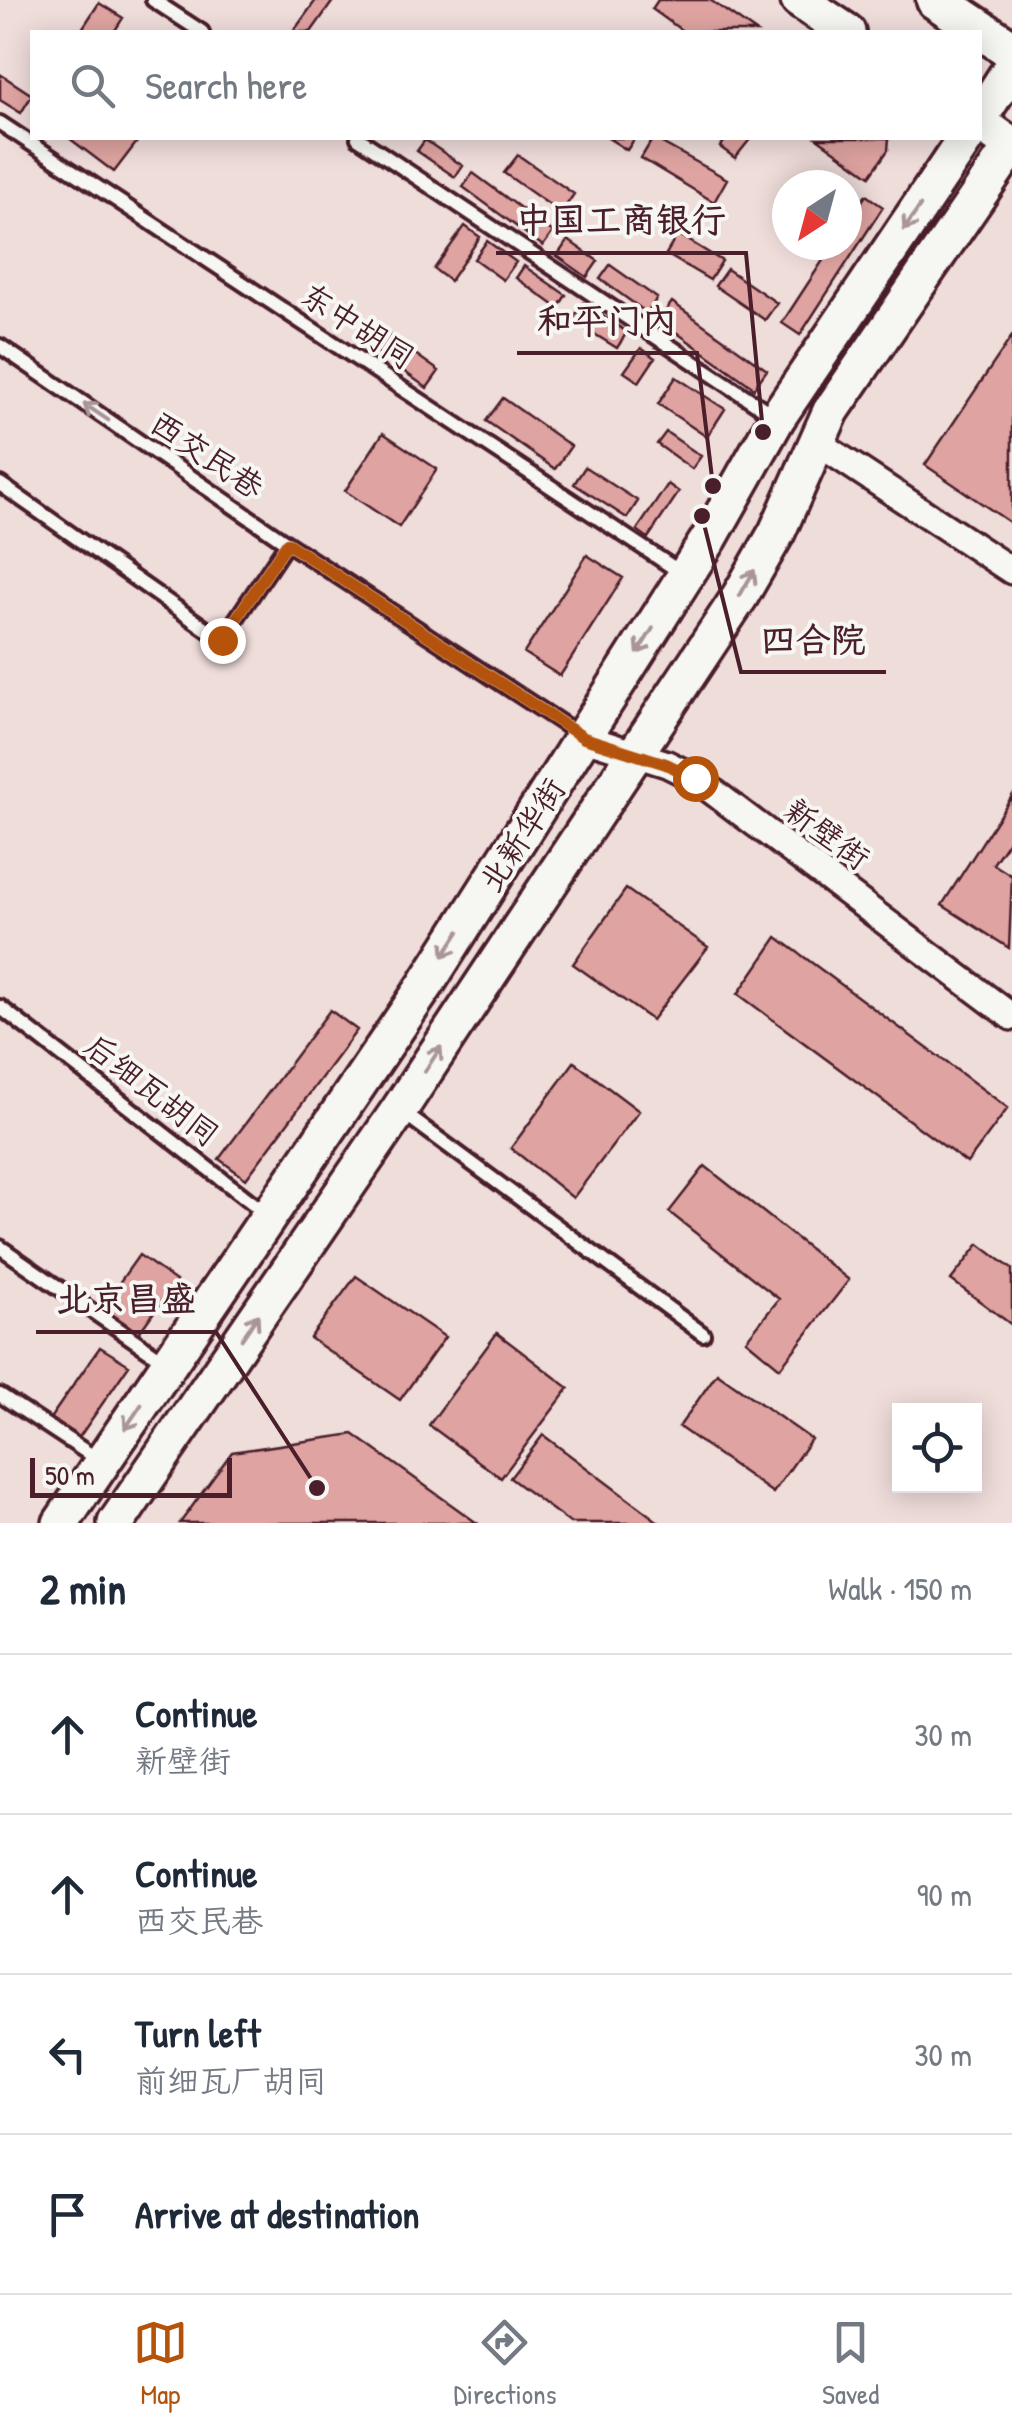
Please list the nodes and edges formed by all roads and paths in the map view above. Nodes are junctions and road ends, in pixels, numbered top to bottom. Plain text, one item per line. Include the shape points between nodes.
1 (153, 0) edge
2 (799, 0) edge
3 (936, 0) edge
4 (199, 30) edge
5 (844, 30) edge
6 (982, 30) edge
7 (982, 30) edge
8 (1012, 50) edge
9 (1012, 67) edge
10 (982, 117) edge
11 (982, 122) edge
12 (0, 123) edge
13 (361, 140) edge
14 (965, 140) edge
15 (1012, 146) edge
16 (0, 346) edge
17 (777, 418) junction
18 (815, 441) junction
19 (0, 484) edge
20 (287, 543) junction
21 (1012, 571) edge
22 (685, 576) junction
23 (584, 738) junction
24 (634, 754) junction
25 (0, 1006) edge
26 (1012, 1017) edge
27 (400, 1110) junction
28 (270, 1216) junction
29 (0, 1247) edge
30 (703, 1334) dead end
31 (169, 1364) junction
32 (0, 1395) edge
33 (102, 1462) junction
34 (61, 1523) edge
35 (116, 1523) edge

1 - 4 lane
2 - 5 street
3 - 6 main road
7 - 8 main road
9 - 10 street
11 - 15 street
12 - 22 lane, 东中胡同
13 - 17 lane
14 -> 17 street, 北新华街
15 - 18 street, 北新华街
20 -> 16 lane, 西交民巷
17 - 22 street, 北新华街
18 - 21 street
24 -> 18 street, 北新华街 via 758,564
19 - 20 lane via 222,640
20 - 23 lane, 西交民巷
22 -> 23 street, 北新华街
23 - 24 street, 新壁街
23 -> 28 street, 北新华街
24 - 26 street, 新壁街 via 695,778
27 -> 24 street, 北新华街
25 - 28 lane, 后细瓦胡同
27 - 30 lane
35 -> 27 street, 北新华街
28 - 31 street, 北新华街
29 - 31 lane
31 -> 33 street, 北新华街
32 - 33 lane
33 - 34 street, 北新华街

